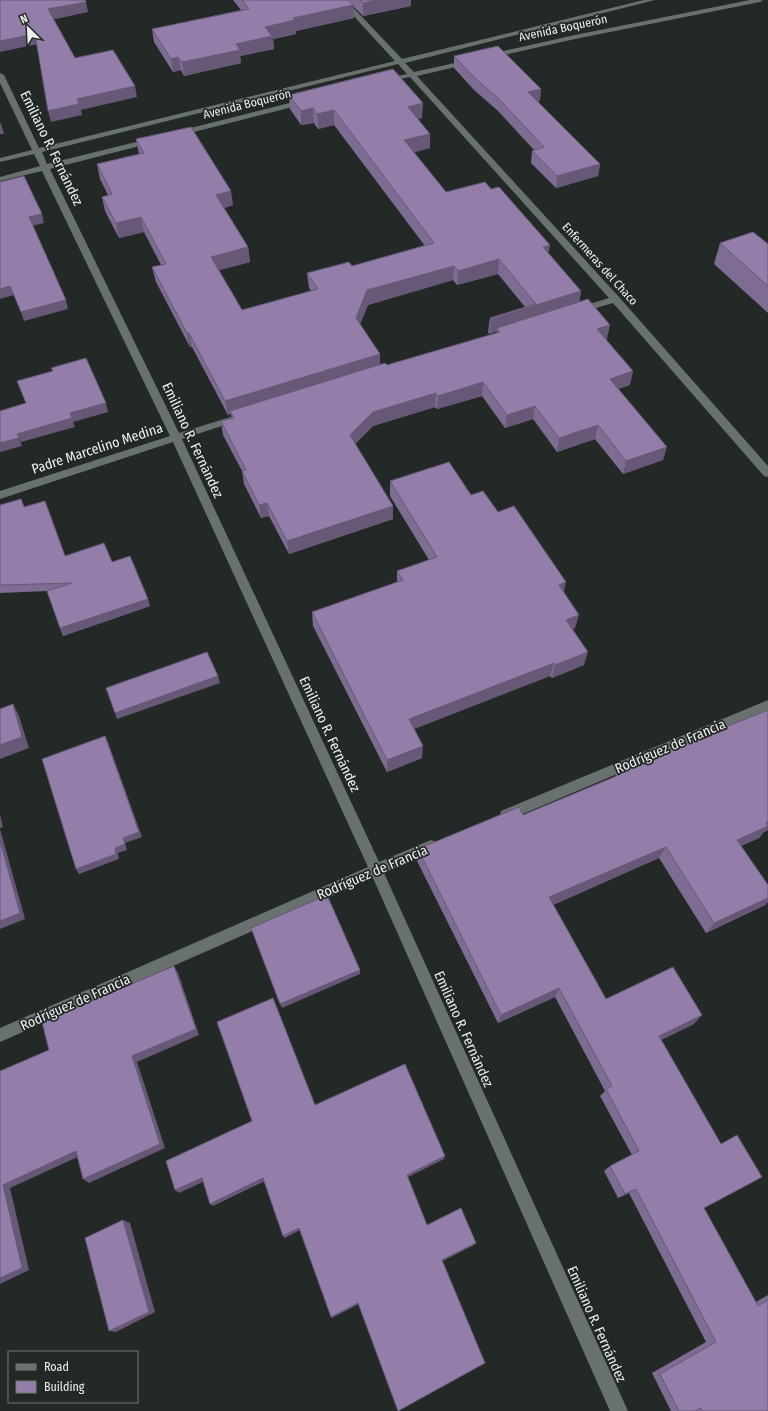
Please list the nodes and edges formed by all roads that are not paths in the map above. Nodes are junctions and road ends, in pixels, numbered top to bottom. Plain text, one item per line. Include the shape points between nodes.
1 (342, 0) edge
2 (652, 0) edge
3 (721, 0) edge
4 (760, 0) edge
5 (730, 6) junction
6 (400, 61) junction
7 (412, 74) junction
8 (0, 75) edge
9 (374, 84) edge
10 (312, 99) edge
11 (36, 151) junction
12 (0, 160) edge
13 (45, 168) junction
14 (0, 179) edge
15 (616, 299) junction
16 (570, 313) edge
17 (245, 415) edge
18 (176, 437) junction
19 (768, 473) edge
20 (0, 495) edge
21 (768, 705) edge
22 (492, 821) edge
23 (441, 842) edge
24 (376, 870) junction
25 (0, 1035) edge
26 (619, 1411) edge

1 - 6 street, Enfermeras del Chaco
2 - 6 street, Avenida Boquerón
3 - 5 street
4 - 5 street, Avenida Boquerón
5 - 7 street, Avenida Boquerón via 575,37
6 - 7 street, Enfermeras del Chaco
6 - 11 street, Avenida Boquerón
7 - 9 street, Avenida Boquerón
7 - 15 street, Enfermeras del Chaco
8 - 11 street, Emiliano R. Fernández
10 - 13 street, Avenida Boquerón
11 - 12 street, Avenida Boquerón
11 - 13 street, Emiliano R. Fernández
13 - 14 street, Avenida Boquerón
13 - 18 street, Emiliano R. Fernández
15 - 16 street
15 - 19 street, Enfermeras del Chaco
17 - 18 street, Padre Marcelino Medina
18 - 20 street, Padre Marcelino Medina
18 - 24 street, Emiliano R. Fernández
21 - 22 street, Rodríguez de Francia
23 - 24 street, Rodríguez de Francia
24 - 25 street, Rodríguez de Francia
24 - 26 street, Emiliano R. Fernández

